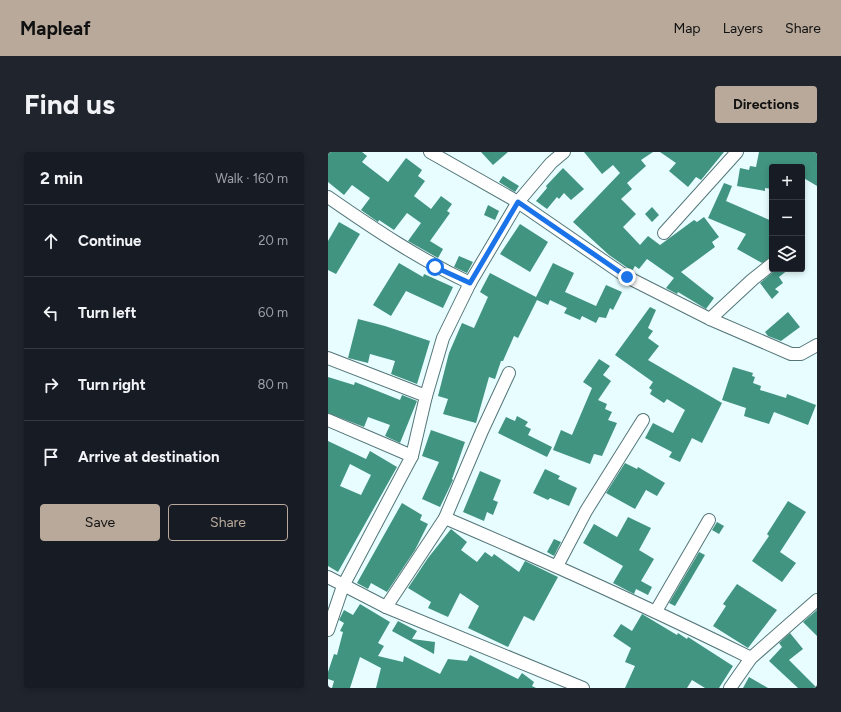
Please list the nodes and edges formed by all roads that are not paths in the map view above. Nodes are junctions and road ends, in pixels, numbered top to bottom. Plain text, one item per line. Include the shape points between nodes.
1 (430, 152) edge
2 (564, 152) edge
3 (737, 152) edge
4 (328, 197) edge
5 (518, 202) junction
6 (664, 233) dead end
7 (769, 266) edge
8 (470, 283) junction
9 (710, 319) junction
10 (817, 345) edge
11 (328, 358) edge
12 (509, 373) dead end
13 (426, 396) junction
14 (328, 420) edge
15 (643, 420) dead end
16 (412, 456) junction
17 (445, 518) junction
18 (709, 520) dead end
19 (556, 566) junction
20 (328, 577) edge
21 (343, 586) junction
22 (817, 600) edge
23 (386, 608) junction
24 (656, 611) junction
25 (328, 630) edge
26 (751, 658) junction
27 (583, 688) edge
28 (730, 688) edge

1 - 5 street
2 - 5 street via 551,163
3 - 6 street
4 - 8 street via 378,233 435,267
5 - 8 street
5 - 9 street via 627,277
7 - 9 street
8 - 13 street via 443,338
9 - 10 street via 791,354 801,354
11 - 13 street
12 - 17 street
13 - 16 street
14 - 16 street
15 - 19 street via 586,511
16 - 21 street
17 - 19 street
17 - 23 street
18 - 24 street
19 - 24 street
20 - 21 street
21 - 23 street
21 - 25 street
22 - 26 street
23 - 27 street
24 - 26 street
26 - 28 street

